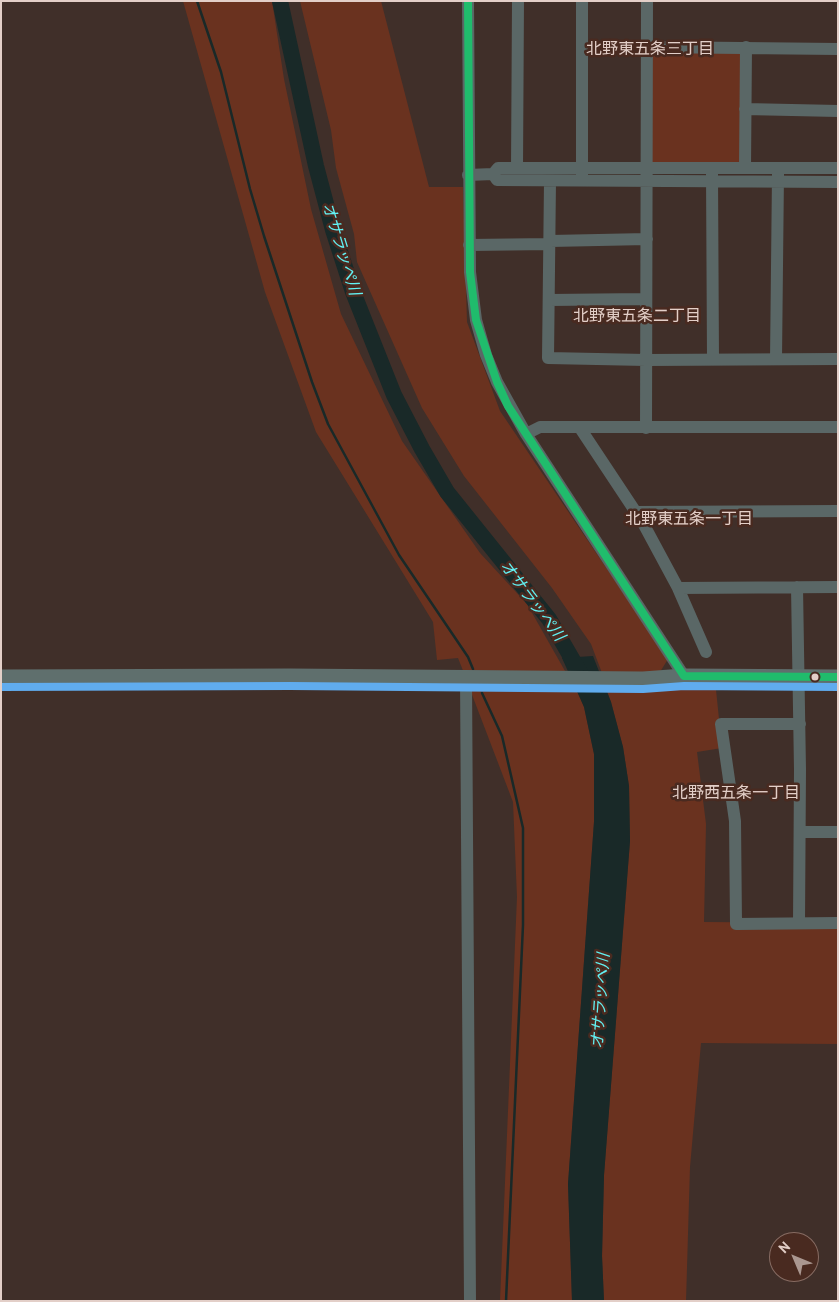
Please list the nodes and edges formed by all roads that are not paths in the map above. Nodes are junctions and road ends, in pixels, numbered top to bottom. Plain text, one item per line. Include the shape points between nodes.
1 (468, 1) edge
2 (518, 1) edge
3 (582, 1) edge
4 (647, 1) edge
5 (646, 47) junction
6 (746, 47) junction
7 (838, 49) edge
8 (745, 108) junction
9 (838, 111) edge
10 (517, 168) junction
11 (745, 168) junction
12 (838, 168) edge
13 (493, 174) junction
14 (582, 174) junction
15 (468, 175) junction
16 (647, 175) junction
17 (712, 175) junction
18 (778, 175) junction
19 (550, 181) junction
20 (838, 182) edge
21 (647, 239) junction
22 (550, 242) junction
23 (469, 245) junction
24 (646, 299) junction
25 (549, 300) junction
26 (713, 359) junction
27 (776, 359) junction
28 (838, 359) edge
29 (646, 360) junction
30 (838, 427) edge
31 (580, 428) junction
32 (646, 428) junction
33 (526, 434) junction
34 (838, 511) edge
35 (636, 512) junction
36 (797, 587) junction
37 (838, 587) edge
38 (678, 588) junction
39 (706, 652) dead end
40 (684, 676) junction
41 (799, 677) junction
42 (838, 677) edge
43 (1, 678) edge
44 (466, 678) junction
45 (800, 724) junction
46 (800, 832) junction
47 (838, 832) edge
48 (799, 923) junction
49 (838, 923) edge
50 (470, 1301) edge

1 - 15 street
2 - 10 street
3 - 14 street
4 - 5 street
5 - 6 street
5 - 16 street
6 - 7 street
6 - 8 street
8 - 9 street
8 - 11 street
10 - 13 street via 498,168
10 - 14 street
11 - 17 street
11 - 18 street
12 - 18 street
13 - 15 street
13 - 19 street via 497,180
14 - 16 street
14 - 19 street
15 - 23 street
16 - 17 street
16 - 21 street
17 - 18 street
17 - 26 street
18 - 20 street
18 - 27 street
19 - 22 street
21 - 22 street
21 - 24 street
22 - 23 street
22 - 25 street
23 - 33 street via 476,320 486,355 496,382
24 - 25 street
24 - 29 street
25 - 29 street via 548,358
26 - 27 street
26 - 29 street
27 - 28 street
29 - 32 street
30 - 32 street
31 - 32 street
31 - 33 street via 540,428
31 - 35 street
33 - 40 street
34 - 35 street
35 - 38 street
36 - 37 street
36 - 38 street
36 - 41 street
38 - 39 street
40 - 41 main road
40 - 44 main road via 643,679
41 - 42 main road
41 - 45 street
43 - 44 main road
44 - 50 street
45 - 46 street
45 - 48 street via 721,724 735,821 736,924
46 - 47 street
46 - 48 street
48 - 49 street

